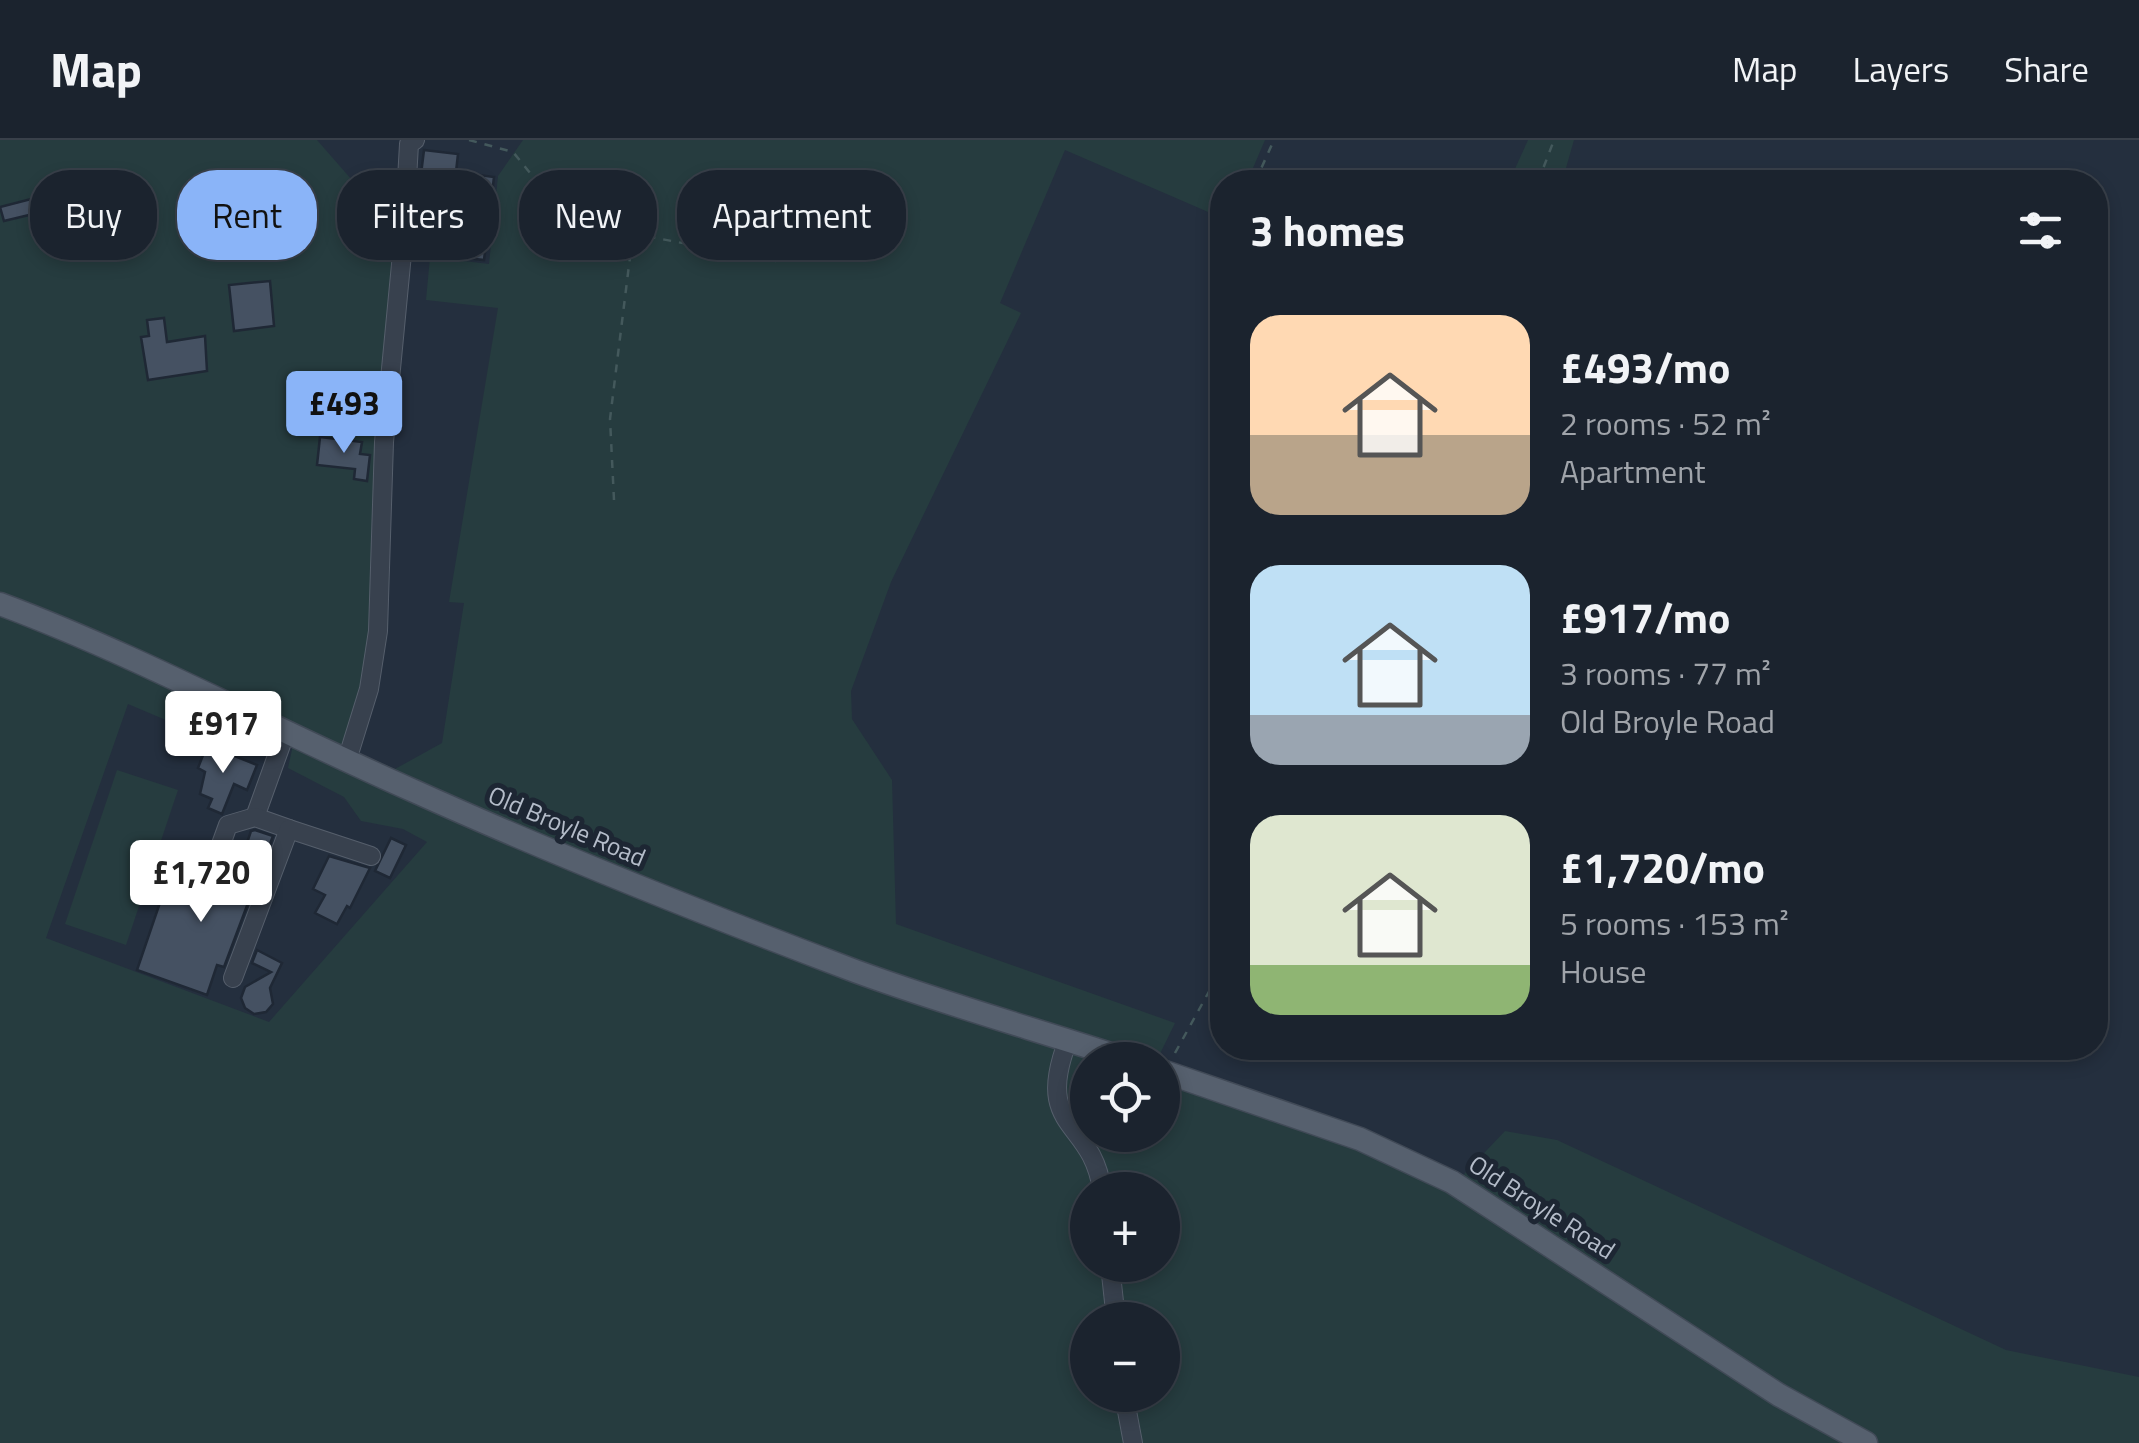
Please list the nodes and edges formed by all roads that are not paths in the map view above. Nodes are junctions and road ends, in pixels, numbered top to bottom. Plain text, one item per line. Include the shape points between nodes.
1 (410, 141) edge
2 (0, 604) edge
3 (286, 731) junction
4 (346, 760) junction
5 (255, 818) junction
6 (289, 829) junction
7 (371, 856) dead end
8 (208, 882) dead end
9 (233, 978) dead end
10 (1068, 1040) junction
11 (1074, 1042) edge
12 (1180, 1078) edge
13 (1096, 1172) edge
14 (1127, 1412) edge
15 (1132, 1443) edge
16 (1866, 1443) edge

1 - 4 lane via 384,442 378,631 370,689
2 - 3 main road, Old Broyle Road
3 - 4 main road, Old Broyle Road
3 - 5 lane
4 - 10 main road, Old Broyle Road via 840,964
5 - 6 lane
5 - 8 lane via 228,825
6 - 7 lane
6 - 9 lane
10 - 11 main road, Old Broyle Road
10 - 13 lane via 1058,1066 1058,1102
12 - 16 main road, Old Broyle Road via 1360,1139 1452,1182 1780,1395
14 - 15 lane

